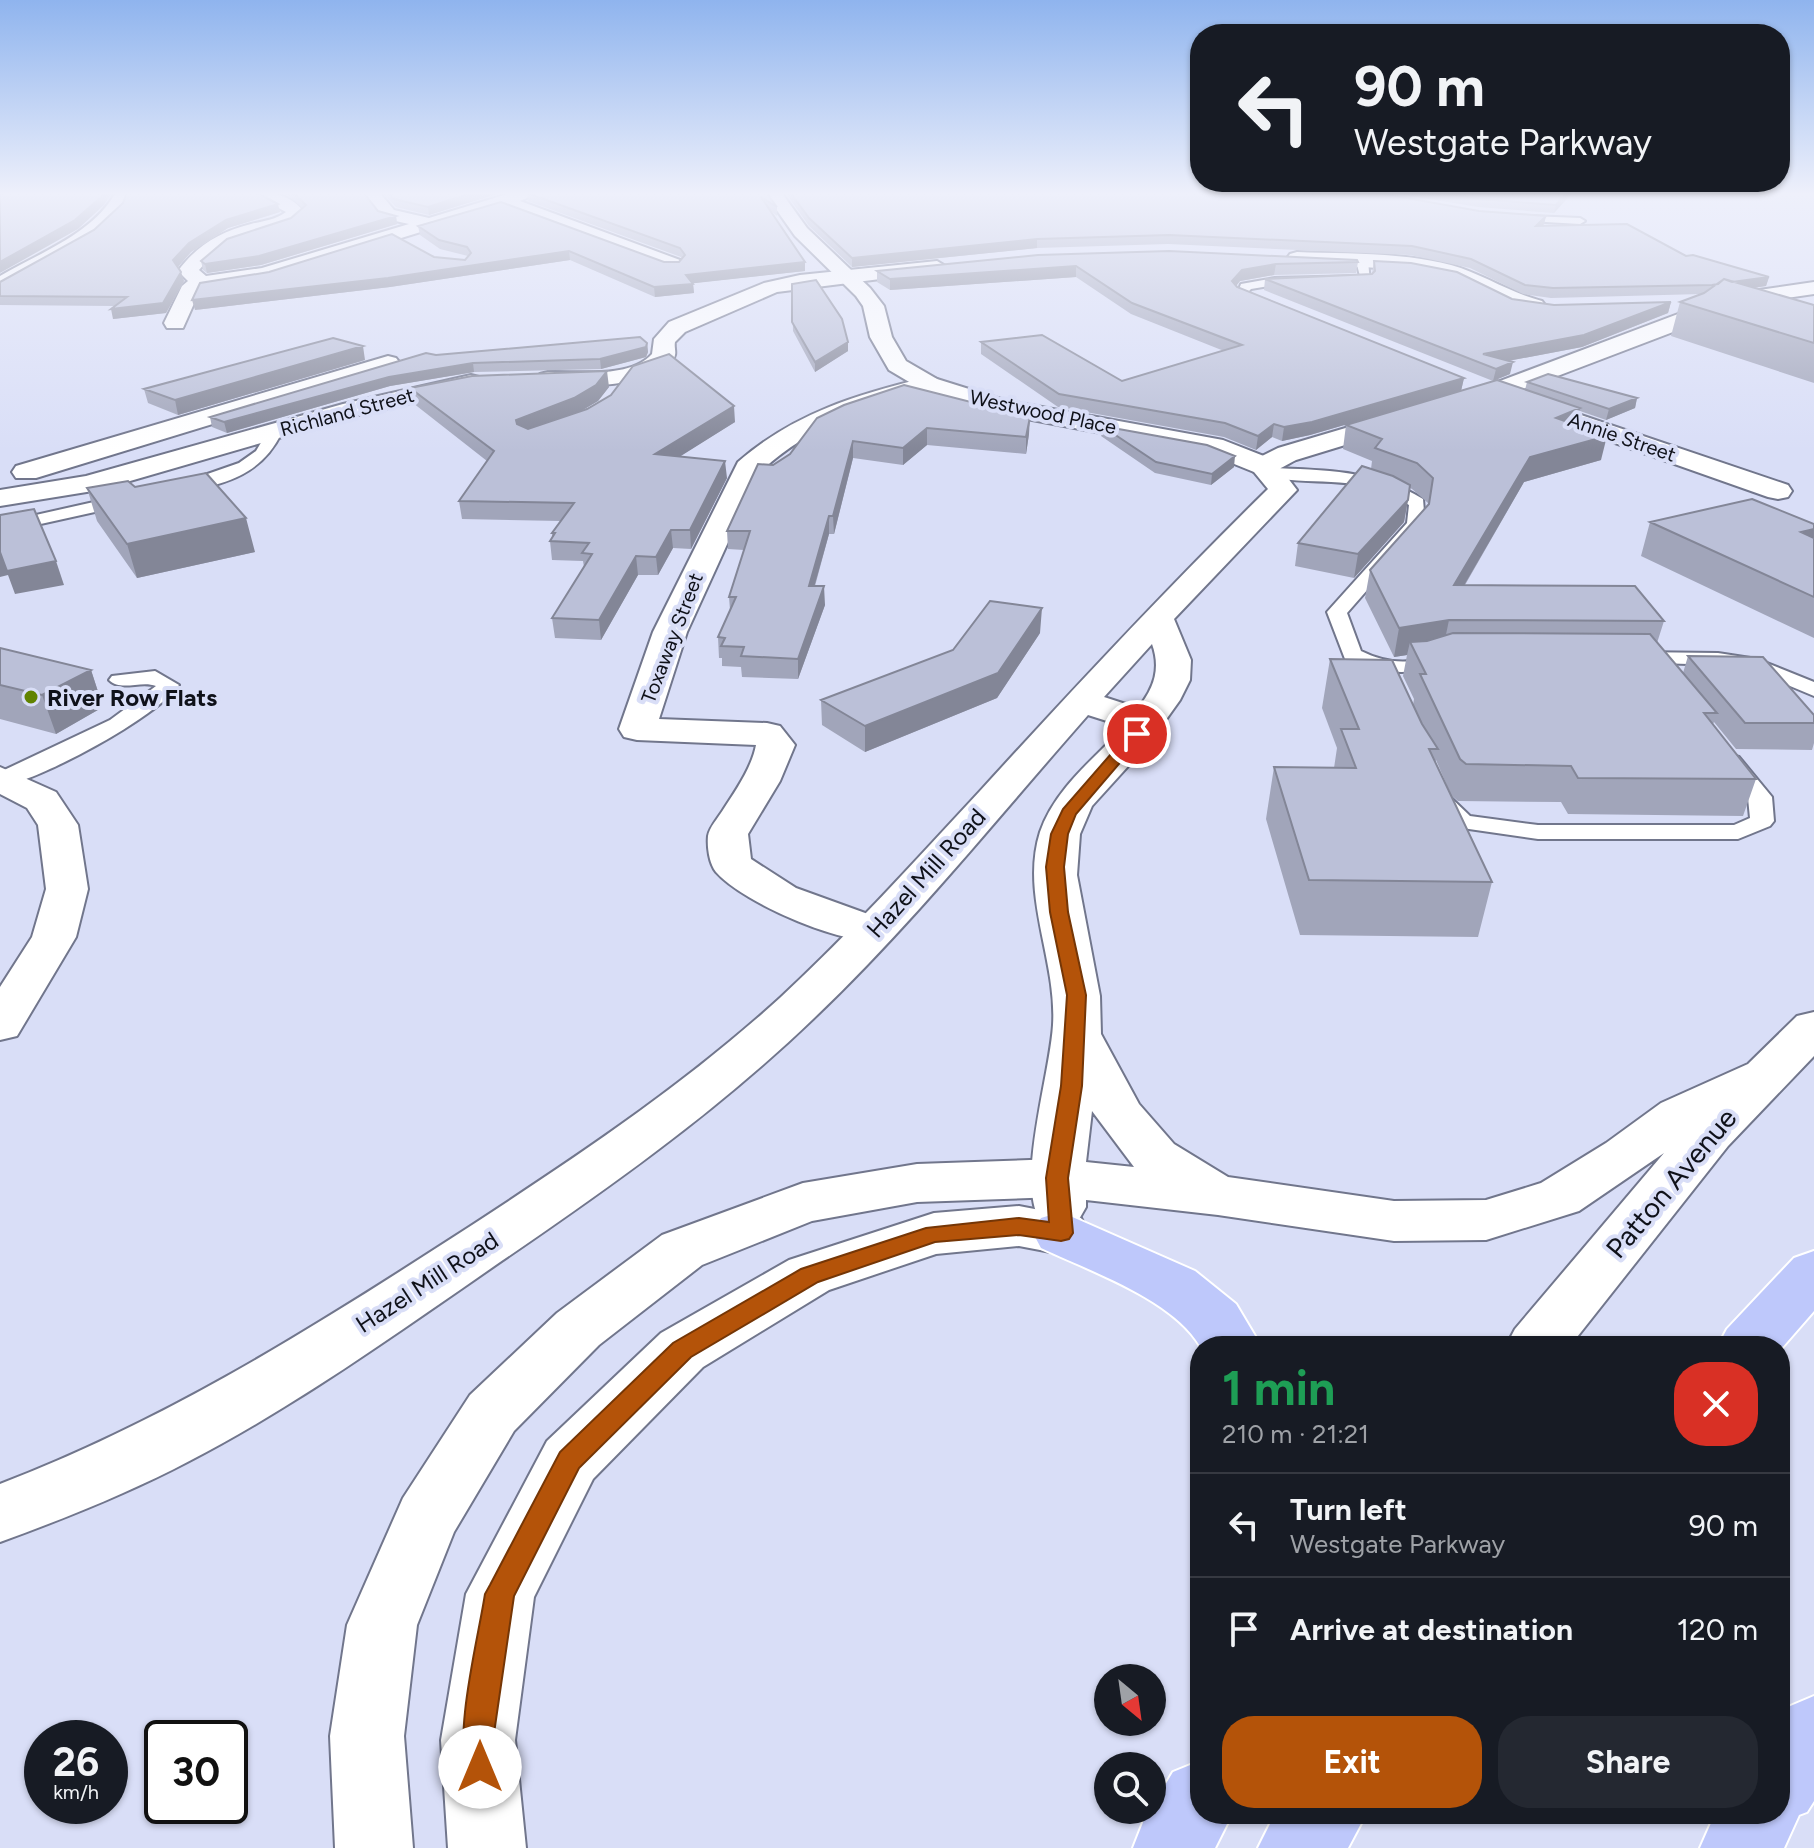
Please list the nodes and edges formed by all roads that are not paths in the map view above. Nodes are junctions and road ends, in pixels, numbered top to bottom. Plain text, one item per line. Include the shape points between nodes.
1 (196, 278) edge
2 (235, 278) edge
3 (832, 278) edge
4 (849, 278) edge
5 (1366, 278) edge
6 (1468, 278) edge
7 (202, 283) junction
8 (1814, 288) edge
9 (1244, 292) joint
10 (1670, 303) edge
11 (1710, 303) junction
12 (1273, 304) edge
13 (1551, 307) edge
14 (175, 323) dead end
15 (388, 363) edge
16 (530, 379) edge
17 (500, 380) edge
18 (1464, 380) edge
19 (929, 384) junction
20 (1493, 392) junction
21 (274, 432) junction
22 (1267, 469) junction
23 (0, 480) edge
24 (1778, 491) dead end
25 (0, 498) edge
26 (0, 528) edge
27 (1157, 618) junction
28 (1458, 658) edge
29 (1615, 658) edge
30 (1647, 658) junction
31 (1380, 668) junction
32 (119, 680) dead end
33 (1665, 681) edge
34 (1814, 690) edge
35 (1392, 695) edge
36 (1081, 702) junction
37 (1137, 734) junction
38 (1713, 739) edge
39 (1427, 774) edge
40 (0, 779) edge
41 (874, 931) junction
42 (1, 1022) edge
43 (1814, 1027) edge
44 (1076, 1033) junction
45 (1768, 1075) junction
46 (1218, 1195) junction
47 (1059, 1206) junction
48 (1814, 1273) edge
49 (1225, 1336) edge
50 (1544, 1336) edge
51 (1757, 1336) edge
52 (0, 1513) edge
53 (1814, 1733) edge
54 (1790, 1770) edge
55 (1190, 1816) edge
56 (1318, 1824) edge
57 (1755, 1824) edge
58 (374, 1848) edge
59 (487, 1848) edge
60 (1172, 1848) edge
61 (1297, 1848) edge
62 (1739, 1848) edge

1 - 7 street
2 - 7 street
3 - 16 street via 771,287 677,327 666,336 660,363 624,383
4 - 19 street, Westwood Place via 873,306 881,337 897,365
5 - 9 lane via 1265,283 1245,287
6 - 13 street via 1517,303
7 - 14 street via 192,286
8 - 11 street
9 - 12 street
10 - 11 street
11 - 20 street via 1686,319
15 - 23 street
17 - 21 street, Richland Street via 450,385
18 - 20 street, Annie Street
19 - 22 street, Westwood Place via 1000,407 1214,446
19 - 41 street, Toxaway Street via 818,416 766,449 748,468 670,632 637,729 767,734 776,745 728,834 731,863 787,903
20 - 22 street via 1287,454
20 - 24 street, Annie Street
21 - 25 street, Richland Street via 89,484
21 - 26 lane via 263,453 201,484
22 - 27 street, Hazel Mill Road via 1283,490
22 - 31 lane via 1373,483 1417,503 1416,524 1337,612 1352,655
27 - 36 street, Hazel Mill Road
27 - 37 street via 1175,671
28 - 31 lane
29 - 30 lane
30 - 33 lane
30 - 34 lane via 1757,665
31 - 35 lane
32 - 40 lane via 155,677 169,685 155,699 62,755
36 - 37 street via 1123,714
36 - 41 street, Hazel Mill Road
37 - 44 street via 1077,801 1060,834 1055,867 1077,995
38 - 39 lane via 1760,797 1762,821 1738,832 1538,832 1463,822 1439,800
40 - 42 street via 42,800 58,825 67,889 54,937
41 - 52 street, Hazel Mill Road via 712,1084 583,1179 385,1311 229,1408 102,1473
43 - 45 street, Patton Avenue
44 - 46 street via 1119,1114 1155,1157
44 - 47 street
45 - 46 street via 1679,1115 1560,1197 1486,1220 1394,1221
45 - 50 street, Patton Avenue via 1710,1133
46 - 47 street
47 - 49 highway via 1175,1287 1215,1320
47 - 58 street via 917,1183 803,1203 682,1250 578,1329 492,1413 426,1519 382,1625 367,1736
47 - 59 street via 1019,1226 934,1234 809,1275 682,1350 570,1460 500,1594 478,1740
48 - 51 highway
53 - 54 highway
55 - 60 highway
56 - 61 highway
57 - 62 highway

